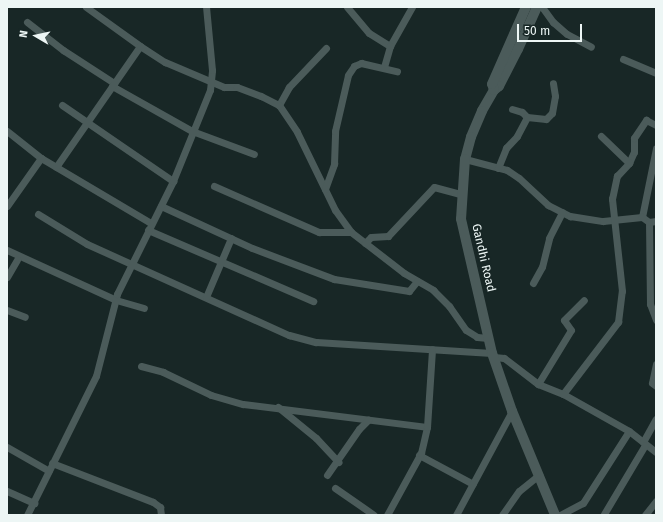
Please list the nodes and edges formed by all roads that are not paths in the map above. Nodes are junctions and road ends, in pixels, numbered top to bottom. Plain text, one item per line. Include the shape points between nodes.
1 (86, 7) edge
2 (206, 7) edge
3 (347, 7) edge
4 (412, 7) edge
5 (526, 7) edge
6 (537, 7) edge
7 (542, 7) edge
8 (27, 22) dead end
9 (140, 46) junction
10 (390, 46) junction
11 (591, 47) dead end
12 (326, 48) dead end
13 (623, 59) dead end
14 (384, 67) junction
15 (397, 71) dead end
16 (656, 73) edge
17 (211, 82) junction
18 (553, 83) dead end
19 (113, 85) junction
20 (494, 90) junction
21 (62, 105) dead end
22 (279, 106) junction
23 (512, 109) dead end
24 (528, 117) junction
25 (86, 123) junction
26 (656, 125) edge
27 (192, 131) junction
28 (8, 134) edge
29 (601, 136) dead end
30 (656, 148) edge
31 (254, 154) dead end
32 (41, 158) junction
33 (465, 159) junction
34 (629, 163) junction
35 (56, 167) junction
36 (498, 168) junction
37 (173, 180) junction
38 (214, 186) dead end
39 (325, 189) junction
40 (461, 194) junction
41 (7, 206) edge
42 (161, 206) junction
43 (562, 212) junction
44 (38, 214) dead end
45 (642, 217) junction
46 (615, 220) junction
47 (652, 221) edge
48 (151, 223) junction
49 (148, 230) junction
50 (351, 232) junction
51 (230, 238) junction
52 (365, 243) junction
53 (7, 250) edge
54 (17, 260) dead end
55 (222, 262) junction
56 (133, 264) junction
57 (7, 277) edge
58 (417, 281) junction
59 (532, 283) dead end
60 (206, 297) junction
61 (116, 300) junction
62 (584, 300) dead end
63 (313, 301) dead end
64 (144, 308) dead end
65 (7, 310) edge
66 (25, 317) dead end
67 (656, 320) edge
68 (488, 338) junction
69 (432, 349) junction
70 (493, 355) junction
71 (656, 364) edge
72 (141, 366) dead end
73 (538, 384) junction
74 (656, 386) edge
75 (563, 394) junction
76 (278, 408) junction
77 (512, 411) junction
78 (656, 419) edge
79 (368, 420) junction
80 (427, 427) junction
81 (629, 431) junction
82 (644, 443) junction
83 (7, 447) edge
84 (656, 452) edge
85 (420, 455) junction
86 (338, 462) junction
87 (52, 463) junction
88 (49, 471) junction
89 (327, 475) dead end
90 (539, 475) junction
91 (473, 484) junction
92 (335, 488) dead end
93 (7, 491) edge
94 (656, 501) edge
95 (34, 503) junction
96 (30, 514) edge
97 (506, 514) edge
98 (161, 515) edge
99 (374, 515) edge
100 (387, 515) edge
101 (456, 515) edge
102 (555, 515) edge
103 (560, 515) edge
104 (604, 515) edge
105 (645, 515) edge

1 - 9 street
2 - 17 street
3 - 10 street via 369,33
4 - 10 street
5 - 20 main road, Gandhi Road via 492,84
6 - 20 main road via 503,80
7 - 11 street via 553,22 567,34
8 - 19 street
9 - 17 street via 165,62
9 - 19 street
10 - 14 street
12 - 22 street via 289,87
13 - 16 street
14 - 15 street
14 - 39 street via 361,63 354,66 348,75 335,131 334,164
17 - 22 street via 224,87 236,87
17 - 27 street
18 - 24 street via 555,96 552,113 546,119
19 - 25 street
19 - 27 street
20 - 33 main road, Gandhi Road via 471,137
21 - 25 street
22 - 39 street via 297,132
23 - 24 street
24 - 36 street via 517,136 506,148
25 - 35 street
25 - 37 street
26 - 34 street via 646,120 634,138 634,152
27 - 31 street
27 - 37 street
28 - 32 street
29 - 34 street
30 - 45 street
32 - 35 street
32 - 41 street
33 - 36 street
33 - 40 main road, Gandhi Road
34 - 46 street via 615,183 612,200
35 - 48 street
36 - 43 street via 519,178 548,205
37 - 42 street
38 - 50 street via 319,232
39 - 50 street via 339,217
40 - 52 street via 434,187 388,236 372,238
40 - 68 main road, Gandhi Road via 465,242
42 - 48 street
42 - 51 street
43 - 46 street via 578,219
43 - 59 street via 549,238 542,267
44 - 56 street via 87,244
45 - 46 street
45 - 47 street
46 - 75 street via 622,292 618,322
47 - 67 street via 650,304
48 - 49 street
49 - 55 street
49 - 56 street
50 - 52 street
51 - 55 street
51 - 58 street via 334,279 409,291
52 - 58 street
53 - 61 street
54 - 57 street
55 - 60 street
55 - 63 street
56 - 60 street
56 - 61 street
58 - 68 street via 433,290 449,306 466,330 477,337
60 - 69 street via 289,335 316,342
61 - 64 street
61 - 87 street via 96,376
62 - 73 street via 564,320 571,330
65 - 66 street
68 - 70 main road, Gandhi Road
69 - 70 street
69 - 80 street
70 - 73 street via 504,358
70 - 77 main road, Gandhi Road
71 - 74 street via 652,383
72 - 76 street via 163,372 211,395 243,404
73 - 75 street
75 - 81 street
76 - 79 street
76 - 86 street via 316,438
77 - 90 main road, Gandhi Road
77 - 91 street
78 - 82 street
79 - 80 street
79 - 86 street via 359,429
80 - 85 street
81 - 82 street
81 - 103 street via 583,502
82 - 84 street
82 - 104 street
83 - 88 street
85 - 91 street
85 - 100 street
86 - 89 street
87 - 88 street
87 - 98 street via 153,502 160,507
88 - 95 street
90 - 97 street via 519,491
90 - 102 main road, Gandhi Road
91 - 101 street
92 - 99 street
93 - 95 street
94 - 105 street
95 - 96 street

